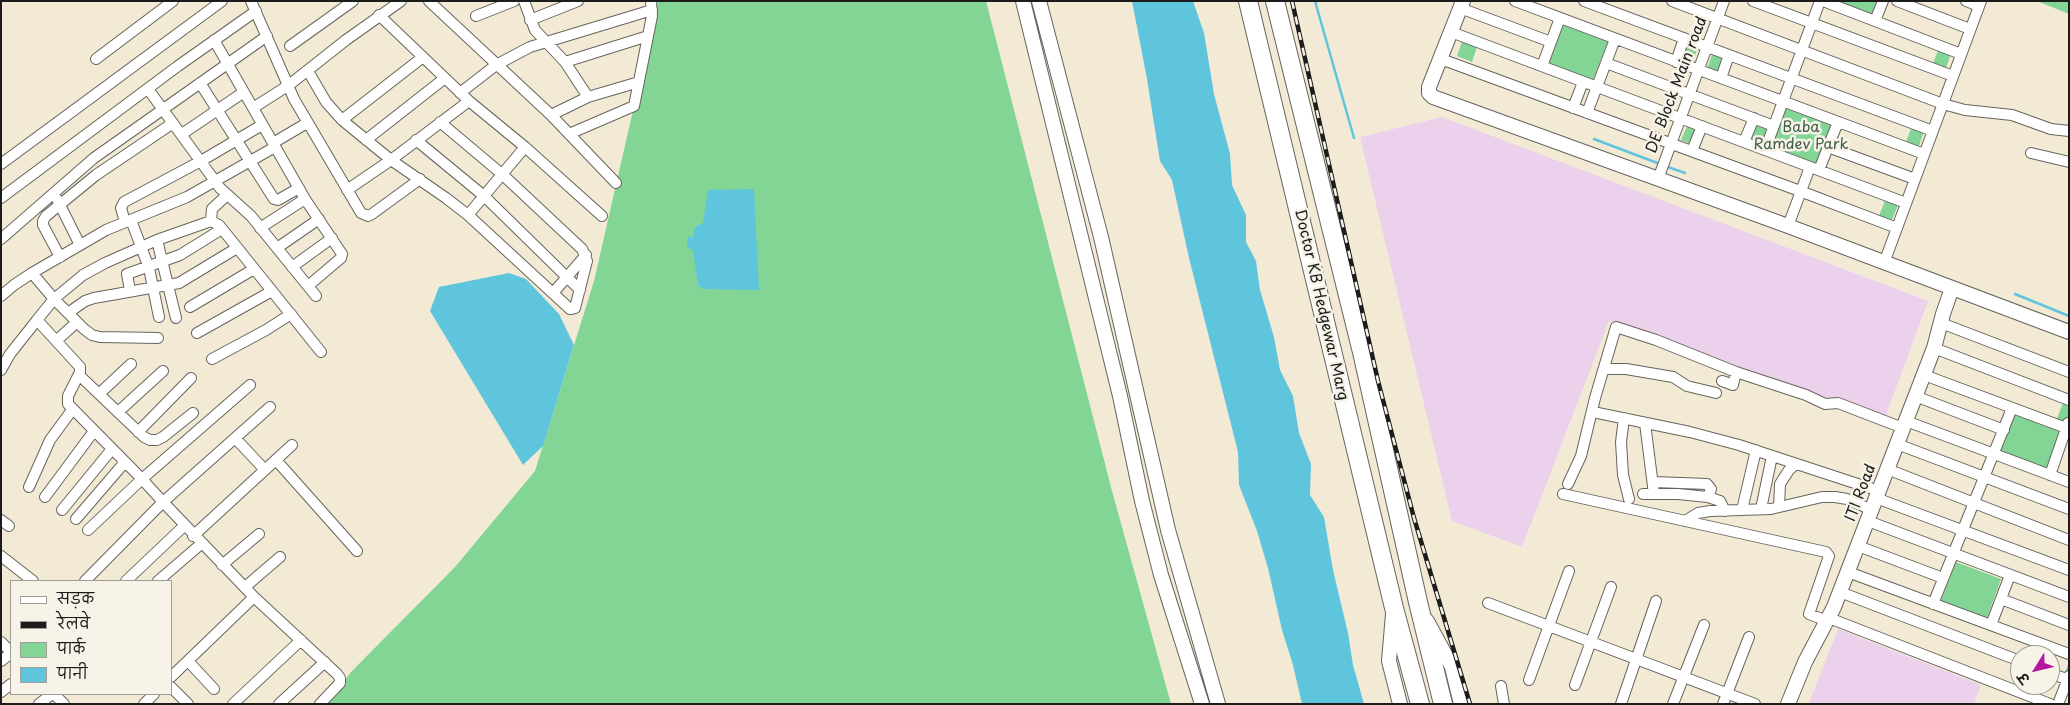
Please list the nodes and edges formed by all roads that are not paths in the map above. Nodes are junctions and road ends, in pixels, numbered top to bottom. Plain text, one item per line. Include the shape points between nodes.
1 (222, 1) edge
2 (251, 1) edge
3 (353, 1) edge
4 (400, 1) edge
5 (429, 1) edge
6 (514, 1) edge
7 (524, 1) edge
8 (578, 1) edge
9 (1023, 1) edge
10 (1039, 1) edge
11 (1248, 1) edge
12 (1275, 1) edge
13 (1515, 1) edge
14 (1584, 1) edge
15 (1672, 1) edge
16 (1724, 1) edge
17 (1753, 1) edge
18 (1821, 1) edge
19 (1883, 1) edge
20 (1897, 1) edge
21 (1966, 1) edge
22 (167, 3) edge
23 (1980, 4) edge
24 (651, 5) edge
25 (1462, 5) edge
26 (256, 11) junction
27 (379, 15) junction
28 (476, 16) dead end
29 (1560, 18) junction
30 (1718, 19) junction
31 (530, 20) junction
32 (1875, 21) junction
33 (1812, 24) junction
34 (1970, 29) junction
35 (1451, 32) junction
36 (267, 36) junction
37 (648, 36) junction
38 (1684, 38) junction
39 (1616, 39) junction
40 (214, 40) junction
41 (544, 41) junction
42 (1551, 42) junction
43 (290, 46) dead end
44 (1707, 47) junction
45 (1802, 51) junction
46 (1961, 54) junction
47 (1729, 55) junction
48 (423, 57) junction
49 (96, 59) dead end
50 (1441, 59) junction
51 (564, 62) junction
52 (1676, 62) junction
53 (227, 63) junction
54 (1606, 63) junction
55 (496, 64) junction
56 (1542, 66) junction
57 (1699, 70) junction
58 (1953, 76) junction
59 (299, 77) junction
60 (445, 78) junction
61 (1721, 78) junction
62 (1791, 78) junction
63 (639, 82) junction
64 (1583, 82) junction
65 (200, 83) junction
66 (1597, 87) junction
67 (148, 89) junction
68 (244, 92) junction
69 (460, 93) junction
70 (1690, 94) junction
71 (588, 97) junction
72 (469, 101) junction
73 (1783, 102) junction
74 (1942, 104) junction
75 (253, 108) junction
76 (1573, 108) junction
77 (164, 110) junction
78 (217, 110) junction
79 (1587, 113) junction
80 (551, 115) junction
81 (1680, 118) junction
82 (1754, 118) junction
83 (342, 120) junction
84 (440, 122) junction
85 (1838, 122) junction
86 (173, 123) junction
87 (307, 123) junction
88 (262, 125) junction
89 (1702, 126) junction
90 (1774, 126) junction
91 (2069, 130) edge
92 (1933, 131) junction
93 (182, 134) junction
94 (569, 134) junction
95 (236, 140) junction
96 (366, 140) junction
97 (416, 140) junction
98 (1744, 142) junction
99 (1671, 144) junction
100 (274, 145) junction
101 (1828, 146) junction
102 (525, 147) junction
103 (1765, 150) junction
104 (1692, 152) junction
105 (2031, 153) dead end
106 (1924, 154) junction
107 (391, 160) junction
108 (201, 161) junction
109 (249, 162) junction
110 (2069, 162) edge
111 (1, 164) edge
112 (1814, 168) junction
113 (503, 174) junction
114 (420, 179) junction
115 (1658, 179) junction
116 (1915, 179) junction
117 (215, 181) junction
118 (616, 183) dead end
119 (299, 188) junction
120 (346, 190) junction
121 (1800, 190) junction
122 (53, 192) junction
123 (227, 195) junction
124 (484, 196) junction
125 (1, 198) edge
126 (305, 199) junction
127 (1906, 203) junction
128 (60, 205) junction
129 (468, 215) junction
130 (602, 216) dead end
131 (319, 219) junction
132 (211, 220) junction
133 (128, 221) junction
134 (1788, 226) junction
135 (260, 228) junction
136 (1897, 228) junction
137 (222, 229) junction
138 (332, 238) junction
139 (1, 239) edge
140 (157, 240) junction
141 (80, 245) junction
142 (142, 246) junction
143 (238, 248) junction
144 (277, 248) junction
145 (586, 255) junction
146 (60, 257) junction
147 (162, 263) junction
148 (1884, 263) junction
149 (292, 267) junction
150 (149, 268) junction
151 (254, 268) junction
152 (32, 274) junction
153 (567, 278) junction
154 (167, 286) junction
155 (308, 286) junction
156 (154, 288) junction
157 (1952, 288) junction
158 (580, 290) junction
159 (130, 291) junction
160 (272, 291) junction
161 (553, 293) junction
162 (1, 296) edge
163 (316, 296) dead end
164 (54, 299) junction
165 (190, 307) dead end
166 (68, 313) junction
167 (291, 314) junction
168 (159, 317) dead end
169 (176, 318) dead end
170 (37, 320) junction
171 (77, 322) junction
172 (1941, 324) junction
173 (2069, 332) edge
174 (197, 333) dead end
175 (158, 338) dead end
176 (56, 341) junction
177 (1934, 348) junction
178 (321, 352) dead end
179 (212, 359) dead end
180 (131, 364) dead end
181 (1605, 369) junction
182 (1, 370) edge
183 (163, 370) dead end
184 (1736, 372) junction
185 (2069, 372) edge
186 (79, 375) junction
187 (1924, 375) junction
188 (191, 378) dead end
189 (1722, 381) dead end
190 (250, 385) dead end
191 (1716, 393) dead end
192 (99, 394) junction
193 (1916, 396) junction
194 (2069, 400) edge
195 (270, 407) dead end
196 (2012, 408) junction
197 (72, 410) junction
198 (118, 412) junction
199 (1593, 412) junction
200 (193, 413) dead end
201 (1624, 418) junction
202 (1645, 423) junction
203 (1905, 424) junction
204 (2068, 426) edge
205 (2004, 430) junction
206 (94, 431) junction
207 (138, 432) junction
208 (235, 438) junction
209 (1897, 444) junction
210 (292, 445) dead end
211 (112, 449) junction
212 (1756, 450) junction
213 (2058, 450) junction
214 (1994, 454) junction
215 (2069, 454) edge
216 (1772, 456) junction
217 (276, 460) junction
218 (125, 462) junction
219 (1796, 464) junction
220 (1887, 469) junction
221 (265, 470) junction
222 (2050, 475) junction
223 (1986, 477) junction
224 (142, 479) junction
225 (1654, 482) junction
226 (2069, 482) edge
227 (1568, 484) dead end
228 (29, 487) dead end
229 (1563, 494) dead end
230 (1643, 494) dead end
231 (1654, 494) junction
232 (45, 497) dead end
233 (1708, 497) junction
234 (1629, 499) dead end
235 (162, 502) junction
236 (1975, 504) junction
237 (1874, 505) junction
238 (1779, 507) junction
239 (1761, 509) junction
240 (2069, 509) edge
241 (62, 510) dead end
242 (1742, 510) junction
243 (1725, 511) junction
244 (76, 519) dead end
245 (1685, 521) junction
246 (184, 526) junction
247 (88, 530) dead end
248 (1964, 530) junction
249 (259, 534) dead end
250 (193, 536) junction
251 (2069, 540) edge
252 (201, 544) junction
253 (1858, 546) junction
254 (357, 551) dead end
255 (1953, 553) junction
256 (1, 556) edge
257 (280, 557) dead end
258 (222, 565) junction
259 (2069, 570) edge
260 (1569, 571) dead end
261 (1848, 572) junction
262 (2010, 575) junction
263 (1943, 578) junction
264 (33, 580) edge
265 (86, 580) edge
266 (127, 580) edge
267 (159, 580) edge
268 (245, 587) junction
269 (1612, 587) dead end
270 (1840, 592) junction
271 (254, 597) junction
272 (2069, 598) edge
273 (2001, 600) junction
274 (1656, 601) dead end
275 (1418, 602) junction
276 (1488, 603) dead end
277 (1933, 604) junction
278 (1394, 608) junction
279 (1828, 619) junction
280 (1549, 625) junction
281 (1704, 625) dead end
282 (1991, 625) junction
283 (2069, 625) edge
284 (1749, 637) dead end
285 (301, 640) junction
286 (1590, 641) junction
287 (1, 642) edge
288 (2033, 645) edge
289 (10, 652) edge
290 (2010, 657) edge
291 (1636, 658) junction
292 (188, 661) junction
293 (325, 662) junction
294 (172, 676) edge
295 (1684, 676) junction
296 (2068, 679) edge
297 (1529, 680) dead end
298 (1575, 685) dead end
299 (1501, 686) dead end
300 (172, 688) edge
301 (214, 689) dead end
302 (1727, 693) junction
303 (52, 695) edge
304 (54, 695) edge
305 (1418, 696) edge
306 (1791, 703) edge
307 (39, 704) edge
308 (64, 704) edge
309 (188, 704) edge
310 (233, 704) edge
311 (279, 704) edge
312 (320, 704) edge
313 (1202, 704) edge
314 (1218, 704) edge
315 (1400, 704) edge
316 (1443, 704) edge
317 (1461, 704) edge
318 (1504, 704) edge
319 (1622, 704) edge
320 (1673, 704) edge
321 (1723, 704) edge
322 (1755, 704) edge
323 (2050, 704) edge
324 (2058, 704) edge

1 - 111 street
2 - 26 street
3 - 43 street
4 - 27 street
5 - 55 street
6 - 28 street
7 - 31 street
8 - 31 street
9 - 313 main road via 1120,396 1142,501 1161,575
10 - 314 main road via 1101,237 1168,530
11 - 278 highway, Doctor KB Hedgewar Marg
12 - 275 highway, Doctor KB Hedgewar Marg via 1360,343
13 - 29 street
14 - 38 street
15 - 30 street
16 - 30 street, DE Block Main road
17 - 33 street
18 - 32 street
18 - 33 street
19 - 32 street
20 - 34 street
21 - 23 street
22 - 49 street
23 - 34 street
24 - 37 street
24 - 41 street
25 - 35 main road
25 - 42 street
26 - 36 street
26 - 40 street
27 - 48 street
27 - 59 street
29 - 39 street
29 - 42 street
30 - 44 street, DE Block Main road
30 - 45 street
31 - 41 street
32 - 46 street
33 - 45 street
33 - 58 street
34 - 46 street
35 - 50 main road
35 - 56 street
36 - 53 street
36 - 59 street
37 - 51 street
37 - 63 street
38 - 44 street
38 - 52 street
39 - 52 street
39 - 54 street
40 - 53 street
40 - 67 street
41 - 51 street
41 - 55 street
42 - 56 street
44 - 47 street
44 - 57 street, DE Block Main road
45 - 62 street
45 - 74 street
46 - 58 street
47 - 61 street
47 - 62 street
48 - 60 street
48 - 83 street
50 - 76 street
50 - 115 main road via 1428,87 1433,97
51 - 71 street
52 - 57 street
53 - 65 street
53 - 68 street
54 - 66 street
54 - 70 street
55 - 69 street
55 - 80 street
56 - 64 street
57 - 61 street
57 - 70 street, DE Block Main road
58 - 74 street
59 - 75 street
59 - 83 street
59 - 87 street
60 - 69 street
60 - 96 street
61 - 73 street
62 - 73 street
62 - 92 street
63 - 71 street
63 - 94 street via 632,108
64 - 66 street
64 - 76 street
65 - 77 street
65 - 78 street
66 - 79 street
66 - 81 street
67 - 77 street
67 - 125 street
68 - 75 street
68 - 78 street
69 - 72 street
70 - 81 street, DE Block Main road
70 - 82 street
71 - 80 street
72 - 84 street
72 - 102 street
73 - 85 street
73 - 90 street
74 - 91 street via 2012,115 2051,129
74 - 92 street
75 - 88 street
76 - 79 street
77 - 86 street
77 - 122 street via 94,158
78 - 93 street
78 - 95 street
79 - 99 street
80 - 94 street
81 - 89 street
81 - 99 street, DE Block Main road
82 - 90 street
82 - 98 street
83 - 96 street
84 - 97 street
84 - 113 street
85 - 101 street
85 - 106 street
86 - 93 street
86 - 128 street via 117,160
87 - 100 street
87 - 120 street
88 - 95 street
88 - 100 street
89 - 98 street
89 - 104 street
90 - 103 street
92 - 106 street
93 - 108 street
94 - 118 street
95 - 108 street
95 - 109 street
96 - 107 street
97 - 107 street
97 - 124 street
98 - 103 street
99 - 104 street
99 - 115 street, DE Block Main road
100 - 109 street
100 - 119 street
101 - 112 street
101 - 116 street
102 - 113 street
102 - 130 street
103 - 112 street
104 - 121 street
105 - 110 street
106 - 116 street
107 - 114 street
107 - 120 street
108 - 117 street
108 - 133 street via 124,202 121,208
109 - 117 street
109 - 119 street via 276,200
112 - 121 street
112 - 127 street
113 - 124 street
113 - 145 street
114 - 120 street via 368,216 361,212
114 - 129 street
115 - 134 main road
116 - 127 street
117 - 123 street
117 - 133 street via 180,200
119 - 126 street
121 - 134 street
121 - 136 street
122 - 128 street
122 - 139 street
123 - 132 street via 212,208
123 - 135 street
124 - 129 street
124 - 153 street
126 - 131 street
126 - 135 street
127 - 136 street
128 - 141 street
128 - 146 street via 43,221
129 - 161 street
131 - 138 street
131 - 144 street
132 - 137 street
132 - 140 street
133 - 141 street
133 - 142 street
134 - 148 main road
135 - 144 street
136 - 148 street
137 - 143 street
137 - 147 street
138 - 149 street
138 - 155 street via 343,256
140 - 142 street
140 - 147 street
141 - 146 street
142 - 150 street
142 - 164 street via 83,275
143 - 151 street
143 - 154 street via 188,279
144 - 149 street
145 - 153 street
145 - 158 street
146 - 152 street
147 - 150 street
147 - 154 street
148 - 157 main road
149 - 155 street
150 - 156 street
150 - 159 street via 127,274
151 - 160 street
151 - 165 street
152 - 162 street
152 - 164 street
153 - 158 street
153 - 161 street
154 - 156 street
154 - 169 street
155 - 163 street
156 - 159 street
156 - 168 street
157 - 172 main road, ITI Road
157 - 173 main road
158 - 161 street via 573,309
159 - 166 street via 84,301
160 - 167 street
160 - 174 street
164 - 166 street
164 - 170 street
166 - 171 street
167 - 178 street
167 - 179 street
170 - 176 street
170 - 182 street
171 - 175 street via 92,335 100,337
171 - 176 street
172 - 177 main road, ITI Road
172 - 185 street
176 - 186 street via 77,362
177 - 187 main road, ITI Road
177 - 194 street
180 - 192 street
181 - 184 street via 1616,327
181 - 191 street via 1673,377 1687,386
181 - 199 street
183 - 198 street
184 - 189 street via 1733,385
184 - 203 street via 1825,404 1838,403
186 - 192 street
186 - 197 street via 67,400
187 - 193 main road, ITI Road
187 - 196 street
188 - 207 street
190 - 224 street
192 - 198 street
193 - 203 main road, ITI Road
193 - 205 street
195 - 208 street
196 - 204 street
196 - 205 street
197 - 206 street
197 - 228 street via 50,440
198 - 207 street
199 - 201 street
199 - 227 street via 1581,456
200 - 207 street via 157,440 150,440
201 - 202 street
201 - 234 street via 1621,442 1623,476
202 - 212 street
202 - 225 street
203 - 209 main road, ITI Road
203 - 214 street
204 - 213 street
205 - 214 street
206 - 211 street
206 - 232 street
208 - 221 street
208 - 235 street
209 - 220 main road, ITI Road
209 - 223 street
210 - 217 street
211 - 218 street
211 - 241 street
212 - 216 street
212 - 242 street
213 - 215 street
213 - 222 street
214 - 222 street
214 - 223 street
216 - 219 street
216 - 239 street
217 - 221 street
217 - 254 street
218 - 224 street
218 - 244 street
219 - 237 street
219 - 238 street via 1780,484
220 - 236 street
220 - 237 main road, ITI Road
221 - 250 street
222 - 226 street
223 - 236 street
223 - 240 street
224 - 235 street
224 - 247 street
225 - 231 street
225 - 233 street via 1706,484 1711,489
229 - 245 street
230 - 231 street
231 - 233 street
233 - 243 street via 1720,501
235 - 246 street
235 - 265 street
236 - 248 street
236 - 251 street
237 - 238 street via 1822,497
237 - 248 street
237 - 253 main road, ITI Road
237 - 255 street
238 - 239 street
239 - 242 street
242 - 243 street
243 - 245 street via 1698,513
245 - 279 street via 1828,553 1809,614
246 - 250 street
246 - 266 street
248 - 255 street
248 - 259 street
249 - 258 street
250 - 252 street
252 - 258 street
252 - 267 street
253 - 261 main road, ITI Road
253 - 263 street
255 - 262 street
255 - 263 street
256 - 264 street
257 - 268 street
258 - 268 street
260 - 280 street
261 - 270 main road, ITI Road
261 - 277 street
262 - 272 street
262 - 273 street
263 - 277 street
268 - 271 street
269 - 286 street
270 - 279 main road, ITI Road
270 - 290 street
271 - 285 street
271 - 292 street
273 - 282 street
273 - 283 street
274 - 291 street
275 - 316 highway, Doctor KB Hedgewar Marg
275 - 317 main road via 1452,667
276 - 280 street
277 - 282 street
278 - 305 highway, Doctor KB Hedgewar Marg
278 - 315 main road via 1389,661
279 - 306 main road, ITI Road via 1805,662
279 - 323 street
280 - 286 street
280 - 297 street
281 - 295 street
282 - 288 street
284 - 302 street
285 - 293 street
285 - 310 street
286 - 291 street
286 - 298 street
287 - 289 street
291 - 295 street
291 - 319 street
292 - 294 street
292 - 301 street
293 - 311 street
293 - 312 street via 340,678 340,683
295 - 302 street
295 - 320 street
296 - 324 street
299 - 318 street
300 - 309 street
302 - 321 street
302 - 322 street
303 - 307 street
304 - 308 street

